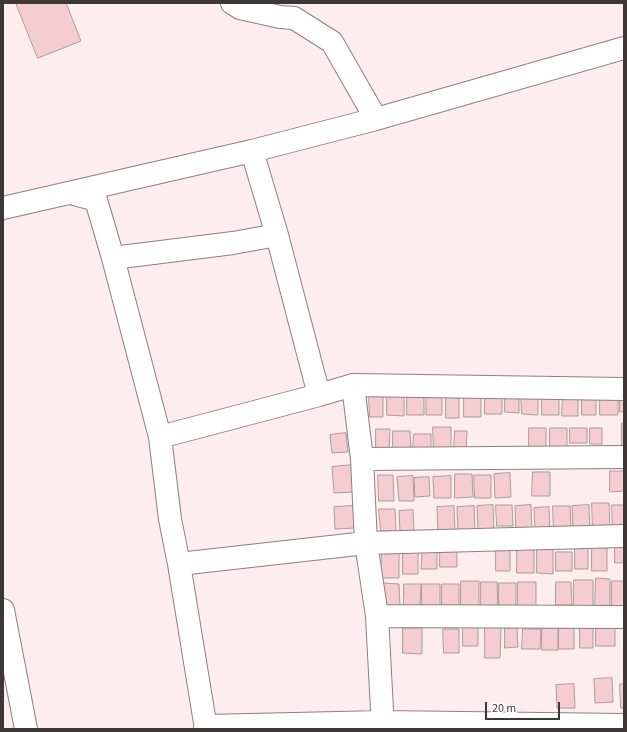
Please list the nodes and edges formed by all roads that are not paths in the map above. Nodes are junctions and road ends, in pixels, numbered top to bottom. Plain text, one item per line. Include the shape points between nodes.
1 (232, 3) edge
2 (624, 48) edge
3 (376, 119) junction
4 (252, 151) junction
5 (70, 193) junction
6 (3, 208) edge
7 (277, 235) junction
8 (113, 258) junction
9 (353, 384) junction
10 (624, 389) edge
11 (319, 395) junction
12 (160, 437) junction
13 (624, 457) edge
14 (362, 459) junction
15 (624, 536) edge
16 (366, 543) junction
17 (179, 564) junction
18 (3, 610) edge
19 (377, 616) junction
20 (624, 617) edge
21 (382, 725) edge
22 (624, 725) edge
23 (206, 728) edge
24 (26, 729) edge

1 - 3 street via 240,8 294,18 332,42
2 - 3 street
3 - 4 street
4 - 5 street
4 - 7 street
5 - 6 street
5 - 8 street via 96,200
7 - 8 street
7 - 11 street
8 - 12 street
9 - 10 street
9 - 11 street
9 - 14 street
11 - 12 street
12 - 17 street via 170,518
13 - 14 street
14 - 16 street
15 - 16 street
16 - 17 street
16 - 19 street
17 - 23 street
18 - 24 street
19 - 20 street
19 - 21 street
21 - 22 street
21 - 23 street

